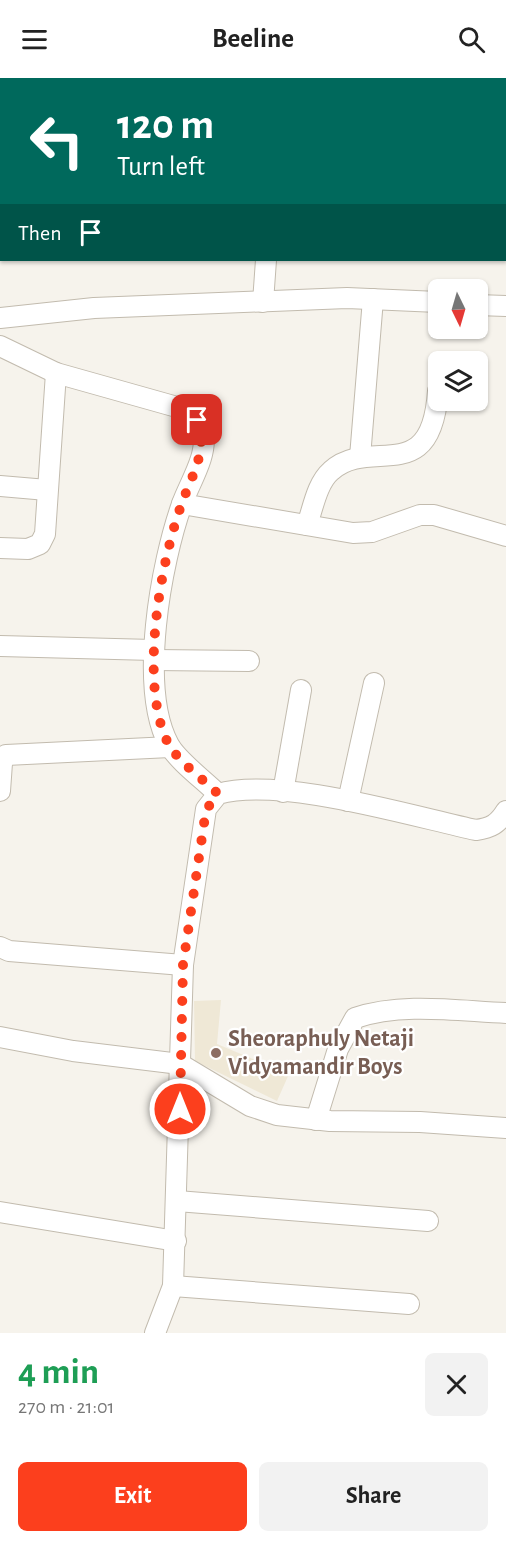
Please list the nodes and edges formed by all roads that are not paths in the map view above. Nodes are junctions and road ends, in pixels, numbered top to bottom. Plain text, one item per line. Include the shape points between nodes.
1 (266, 261) edge
2 (373, 299) junction
3 (263, 302) junction
4 (428, 302) edge
5 (488, 305) edge
6 (506, 306) edge
7 (0, 318) edge
8 (0, 346) edge
9 (56, 373) junction
10 (433, 411) edge
11 (360, 458) junction
12 (0, 486) edge
13 (46, 490) junction
14 (182, 504) junction
15 (307, 525) junction
16 (506, 536) edge
17 (0, 548) edge
18 (0, 646) edge
19 (153, 655) junction
20 (249, 661) dead end
21 (374, 683) dead end
22 (301, 690) dead end
23 (170, 747) junction
24 (0, 789) edge
25 (283, 792) junction
26 (218, 794) junction
27 (348, 801) junction
28 (506, 811) edge
29 (0, 947) edge
30 (183, 965) junction
31 (506, 1013) edge
32 (0, 1037) edge
33 (180, 1064) junction
34 (316, 1120) junction
35 (506, 1128) edge
36 (177, 1201) junction
37 (0, 1212) edge
38 (428, 1221) dead end
39 (176, 1241) junction
40 (174, 1286) junction
41 (410, 1304) dead end
42 (155, 1333) edge

1 - 3 street
2 - 3 street
2 - 4 street
2 - 11 street
3 - 7 street via 94,308
5 - 6 street
8 - 9 street
9 - 13 street
9 - 14 street via 184,409 197,420 203,435 201,453
10 - 11 street via 429,428 413,450 402,455
11 - 15 street via 346,462 326,476
12 - 13 street
13 - 17 street via 45,534 40,544 28,549
14 - 15 street
14 - 19 street via 164,569
15 - 16 street via 353,533 372,532 434,515
18 - 19 street
19 - 20 street
19 - 23 street via 160,723
21 - 27 street
22 - 25 street
23 - 24 street via 6,755
23 - 26 street
25 - 26 street via 251,788
25 - 27 street
26 - 30 street via 206,810
27 - 28 street via 476,830 490,829
29 - 30 street via 9,951
30 - 33 street
31 - 34 street via 417,1009 356,1018 338,1049
32 - 33 street via 73,1051
33 - 34 street via 250,1106 277,1115
33 - 36 street
34 - 35 street
36 - 38 street
36 - 39 street
37 - 39 street
39 - 40 street
40 - 41 street
40 - 42 street

